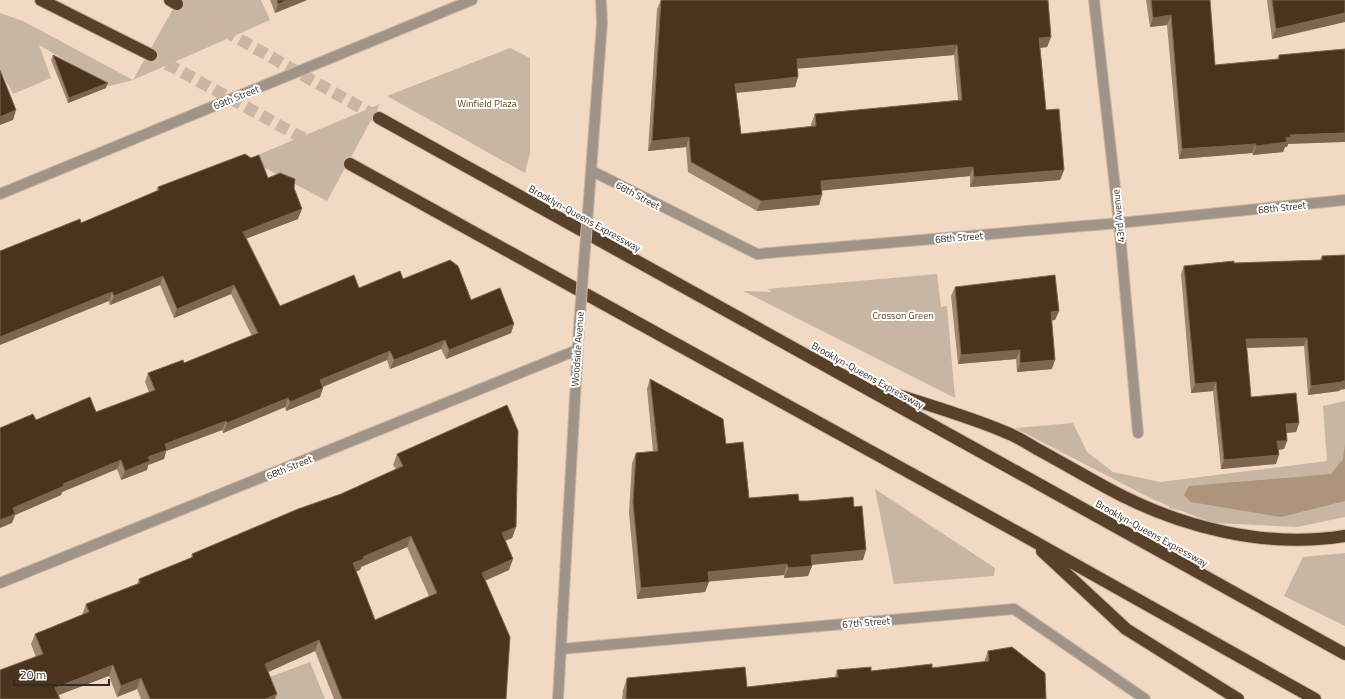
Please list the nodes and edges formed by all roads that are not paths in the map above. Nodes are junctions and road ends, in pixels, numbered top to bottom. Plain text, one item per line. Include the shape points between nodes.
1 (41, 0) edge
2 (472, 0) edge
3 (601, 0) edge
4 (1094, 0) edge
5 (151, 55) tunnel mouth
6 (380, 118) tunnel mouth
7 (350, 164) tunnel mouth
8 (592, 170) junction
9 (0, 194) edge
10 (1345, 200) edge
11 (1119, 223) junction
12 (577, 350) junction
13 (849, 378) junction
14 (1138, 433) dead end
15 (1345, 536) edge
16 (1028, 538) junction
17 (0, 583) edge
18 (561, 649) junction
19 (1345, 654) edge
20 (558, 699) edge
21 (1145, 699) edge
22 (1238, 699) edge
23 (1315, 699) edge

1 - 5 highway
2 - 9 street, 69th Street
3 - 8 street, Woodside Avenue
4 - 11 street, 43rd Avenue
6 - 13 highway, Brooklyn-Queens Expressway
7 - 16 highway
8 - 11 street, 68th Street via 756,254
8 - 12 street, Woodside Avenue, bridge
10 - 11 street, 68th Street
11 - 14 street, 43rd Avenue
12 - 17 street, 68th Street
12 - 18 street, Woodside Avenue
13 - 15 highway via 1006,432 1116,493 1177,519 1261,538 1296,540
13 - 19 highway, Brooklyn-Queens Expressway
16 - 22 highway via 1126,629
16 - 23 highway
18 - 20 street, Woodside Avenue
18 - 21 street, 67th Street via 1014,609

